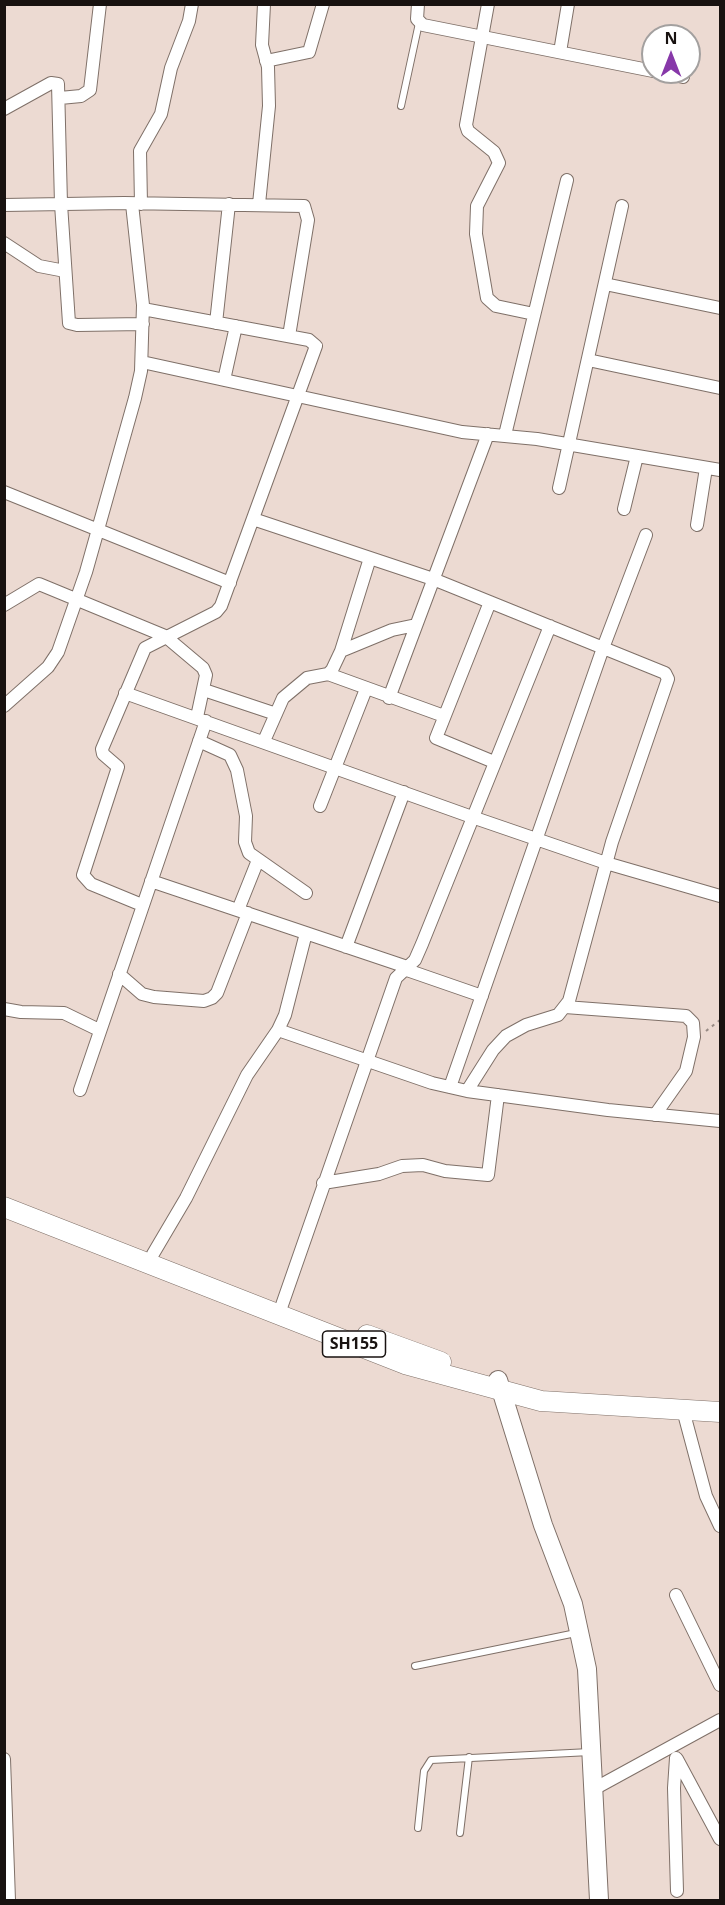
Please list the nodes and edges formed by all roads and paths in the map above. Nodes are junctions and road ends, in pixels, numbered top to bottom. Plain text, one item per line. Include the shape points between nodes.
1 (100, 4) edge
2 (192, 4) edge
3 (264, 4) edge
4 (322, 4) edge
5 (418, 4) edge
6 (488, 4) edge
7 (568, 4) edge
8 (419, 23) junction
9 (482, 36) junction
10 (560, 52) junction
11 (266, 61) junction
12 (641, 69) edge
13 (60, 98) junction
14 (401, 106) dead end
15 (4, 109) edge
16 (567, 180) dead end
17 (61, 204) junction
18 (137, 204) junction
19 (229, 204) junction
20 (259, 204) junction
21 (4, 205) edge
22 (622, 206) dead end
23 (4, 243) edge
24 (65, 271) junction
25 (605, 284) junction
26 (720, 308) edge
27 (143, 309) junction
28 (534, 314) junction
29 (216, 322) junction
30 (143, 324) junction
31 (236, 326) junction
32 (289, 336) junction
33 (588, 360) junction
34 (142, 362) junction
35 (224, 380) junction
36 (720, 388) edge
37 (298, 395) junction
38 (488, 434) junction
39 (505, 435) junction
40 (569, 444) junction
41 (637, 456) junction
42 (706, 468) junction
43 (720, 470) edge
44 (559, 488) dead end
45 (4, 492) edge
46 (624, 509) dead end
47 (253, 519) junction
48 (697, 525) dead end
49 (98, 532) junction
50 (646, 535) dead end
51 (370, 558) junction
52 (434, 579) junction
53 (230, 583) junction
54 (77, 598) junction
55 (490, 602) junction
56 (4, 605) edge
57 (416, 626) junction
58 (550, 626) junction
59 (165, 636) junction
60 (603, 648) junction
61 (341, 651) junction
62 (328, 674) junction
63 (366, 689) junction
64 (204, 690) junction
65 (125, 693) junction
66 (389, 698) junction
67 (4, 706) edge
68 (276, 714) junction
69 (444, 716) junction
70 (201, 719) junction
71 (199, 741) junction
72 (264, 741) junction
73 (494, 762) junction
74 (337, 767) junction
75 (404, 792) junction
76 (320, 806) dead end
77 (472, 817) junction
78 (537, 839) junction
79 (258, 860) junction
80 (606, 863) junction
81 (151, 881) junction
82 (306, 892) dead end
83 (720, 896) edge
84 (142, 905) junction
85 (243, 912) junction
86 (306, 933) junction
87 (346, 946) junction
88 (405, 968) junction
89 (118, 974) junction
90 (482, 996) junction
91 (565, 1007) junction
92 (4, 1009) edge
93 (720, 1020) edge
94 (99, 1030) junction
95 (278, 1030) junction
96 (694, 1037) junction
97 (368, 1060) junction
98 (450, 1087) junction
99 (80, 1090) dead end
100 (466, 1091) junction
101 (498, 1095) junction
102 (656, 1115) junction
103 (720, 1121) edge
104 (323, 1183) junction
105 (4, 1201) edge
106 (4, 1207) edge
107 (153, 1254) junction
108 (282, 1305) junction
109 (499, 1385) junction
110 (720, 1402) edge
111 (682, 1410) junction
112 (720, 1412) edge
113 (720, 1526) edge
114 (676, 1595) dead end
115 (579, 1632) junction
116 (414, 1666) dead end
117 (720, 1685) edge
118 (720, 1720) edge
119 (591, 1752) junction
120 (673, 1753) junction
121 (469, 1757) junction
122 (4, 1759) edge
123 (592, 1790) junction
124 (6, 1828) edge
125 (418, 1828) dead end
126 (460, 1833) dead end
127 (720, 1839) edge
128 (677, 1891) dead end
129 (7, 1893) edge
130 (599, 1900) edge

1 - 13 street via 90,90 81,96
2 - 18 street via 161,114 140,151
3 - 11 street via 262,45
4 - 11 street via 309,52
5 - 8 street
6 - 9 street
7 - 10 street
8 - 9 street
8 - 14 lane
9 - 10 street
9 - 28 street via 466,125 494,152 499,163 475,214 487,298 496,306
10 - 12 street
11 - 20 street via 269,106
13 - 15 street via 58,84 51,83
13 - 17 street
16 - 28 street
17 - 18 street
17 - 21 street
17 - 24 street
18 - 19 street
18 - 27 street
19 - 20 street
19 - 29 street
20 - 32 street via 304,206 308,212
22 - 25 street
23 - 24 street via 39,266
24 - 30 street via 67,320 72,325
25 - 26 street
25 - 33 street
27 - 29 street
27 - 30 street
28 - 39 street
29 - 31 street
30 - 34 street
31 - 32 street
31 - 35 street
32 - 37 street via 309,340 316,346
33 - 36 street
33 - 40 street
34 - 35 street
34 - 49 street
35 - 37 street
37 - 38 street via 462,432
37 - 47 street
38 - 39 street
38 - 52 street
39 - 40 street
40 - 41 street
40 - 44 street
41 - 42 street
41 - 46 street
42 - 43 street
42 - 48 street
45 - 49 street
47 - 51 street
47 - 53 street
49 - 53 street
49 - 54 street
50 - 60 street
51 - 52 street
51 - 61 street
52 - 55 street
52 - 57 street
53 - 59 street via 216,612
54 - 56 street via 39,584
54 - 59 street
54 - 67 street via 58,652
55 - 58 street
55 - 69 street
57 - 61 street via 392,630
57 - 66 street
58 - 60 street
58 - 73 street
59 - 64 street via 203,668
59 - 65 street via 145,648
60 - 78 street
60 - 80 street via 665,673 668,679
61 - 62 street
62 - 63 street
62 - 68 street via 307,678 288,693
63 - 66 street
63 - 74 street
64 - 68 street
64 - 70 street
65 - 70 street
65 - 84 street via 102,749 118,767 84,875 92,884
66 - 69 street
68 - 72 street
69 - 73 street via 436,734 438,741
70 - 71 street
70 - 72 street
71 - 79 street via 230,755 244,804 245,842 249,853
71 - 81 street
72 - 74 street
73 - 77 street
74 - 75 street
74 - 76 street
75 - 77 street
75 - 87 street
77 - 78 street
77 - 88 street via 415,960
78 - 80 street
78 - 90 street
79 - 82 street
79 - 85 street
80 - 83 street
80 - 91 street
81 - 84 street
81 - 85 street
84 - 89 street
85 - 86 street
85 - 89 street via 217,993 212,998 204,1001 142,994
86 - 87 street
86 - 95 street
87 - 88 street
88 - 90 street
88 - 97 street via 396,978
89 - 94 street
90 - 98 street
91 - 96 street via 686,1016 693,1023
91 - 100 street via 558,1015 506,1036
92 - 94 street via 64,1013
93 - 96 path
94 - 99 street
95 - 97 street
95 - 107 street via 247,1075 186,1198
96 - 102 street via 686,1071
97 - 98 street
97 - 104 street
98 - 100 street
100 - 101 street
101 - 102 street
101 - 104 street via 488,1175 423,1165 402,1166
102 - 103 street
104 - 108 street
105 - 107 main road, SH155
106 - 109 main road, SH155 via 405,1364
107 - 108 main road, SH155
108 - 109 main road, SH155
109 - 110 main road, SH155
109 - 111 main road, SH155 via 541,1401
109 - 115 street
111 - 112 main road, SH155
111 - 113 street via 706,1496
114 - 117 street
115 - 116 lane
115 - 119 street via 587,1668
118 - 120 street
119 - 121 lane
119 - 123 street
120 - 123 street
120 - 127 street
120 - 128 street
121 - 125 lane via 440,1758 427,1763
121 - 126 lane
122 - 124 street
123 - 130 street
124 - 129 street

